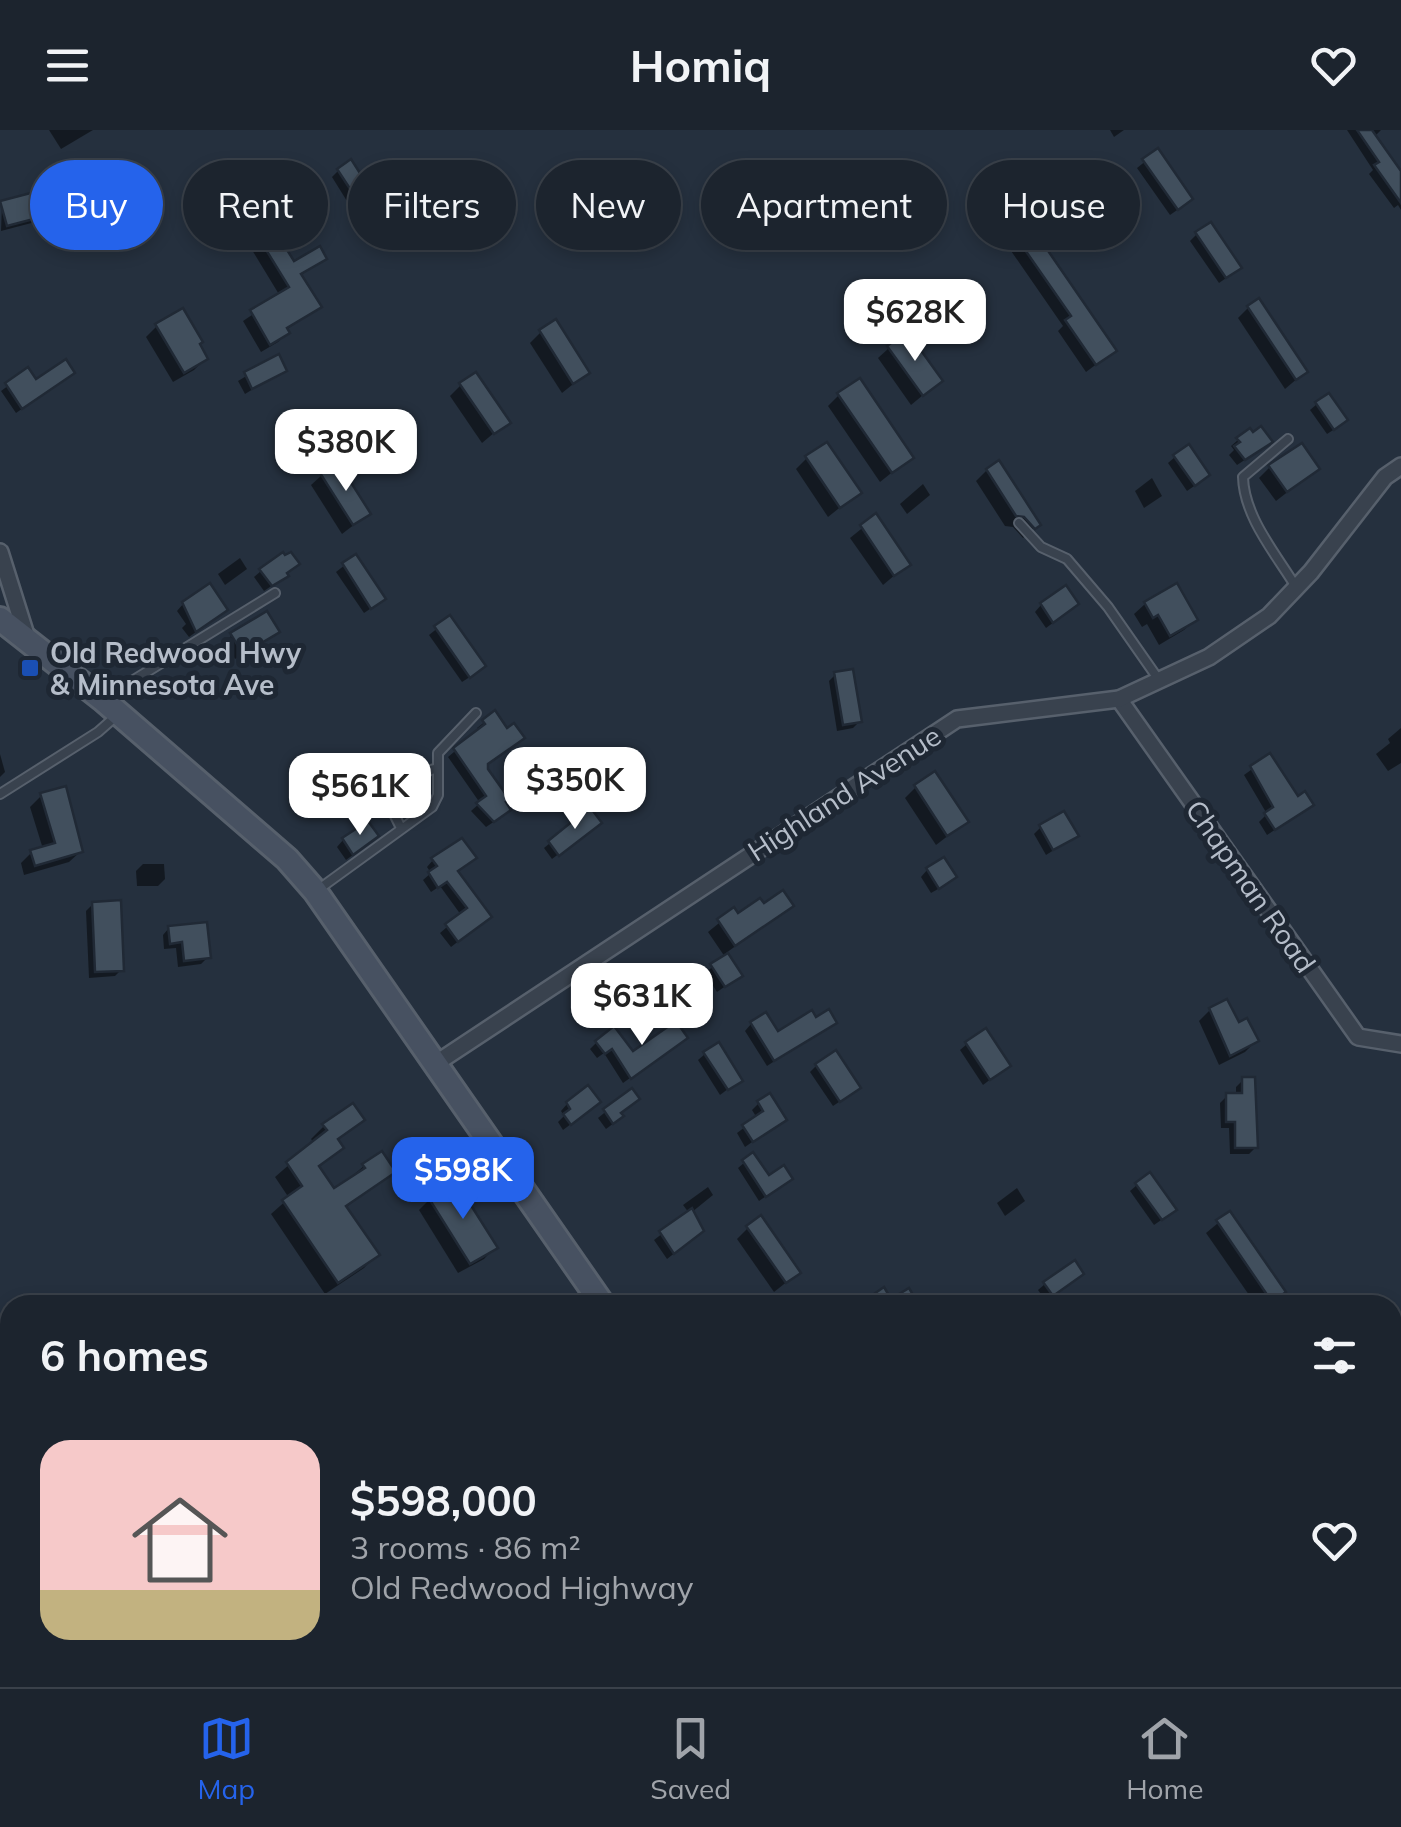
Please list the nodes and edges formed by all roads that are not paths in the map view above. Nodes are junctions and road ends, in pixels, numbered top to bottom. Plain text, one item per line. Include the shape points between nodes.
1 (1288, 439) dead end
2 (1401, 466) edge
3 (1393, 478) edge
4 (1019, 523) dead end
5 (0, 552) edge
6 (1296, 587) junction
7 (276, 593) dead end
8 (0, 618) edge
9 (27, 638) junction
10 (1159, 680) junction
11 (1120, 699) junction
12 (111, 706) junction
13 (476, 713) dead end
14 (435, 770) junction
15 (0, 794) edge
16 (401, 828) junction
17 (316, 891) junction
18 (1401, 1044) edge
19 (435, 1064) junction
20 (596, 1295) edge

1 - 6 lane via 1244,477 1244,493
2 - 3 street, Highland Avenue
3 - 6 street, Highland Avenue
4 - 10 lane via 1041,548 1067,560
5 - 9 street
6 - 10 street, Highland Avenue via 1269,616 1209,657
7 - 12 lane
8 - 9 main road
9 - 12 main road
10 - 11 street, Highland Avenue
11 - 18 street, Chapman Road via 1358,1037
11 - 19 street, Highland Avenue via 957,719
12 - 15 lane via 98,732
12 - 17 main road
13 - 14 lane via 438,754
14 - 16 lane via 438,795 432,807
14 - 16 lane via 400,788 393,812
16 - 17 lane
17 - 19 main road
19 - 20 main road

